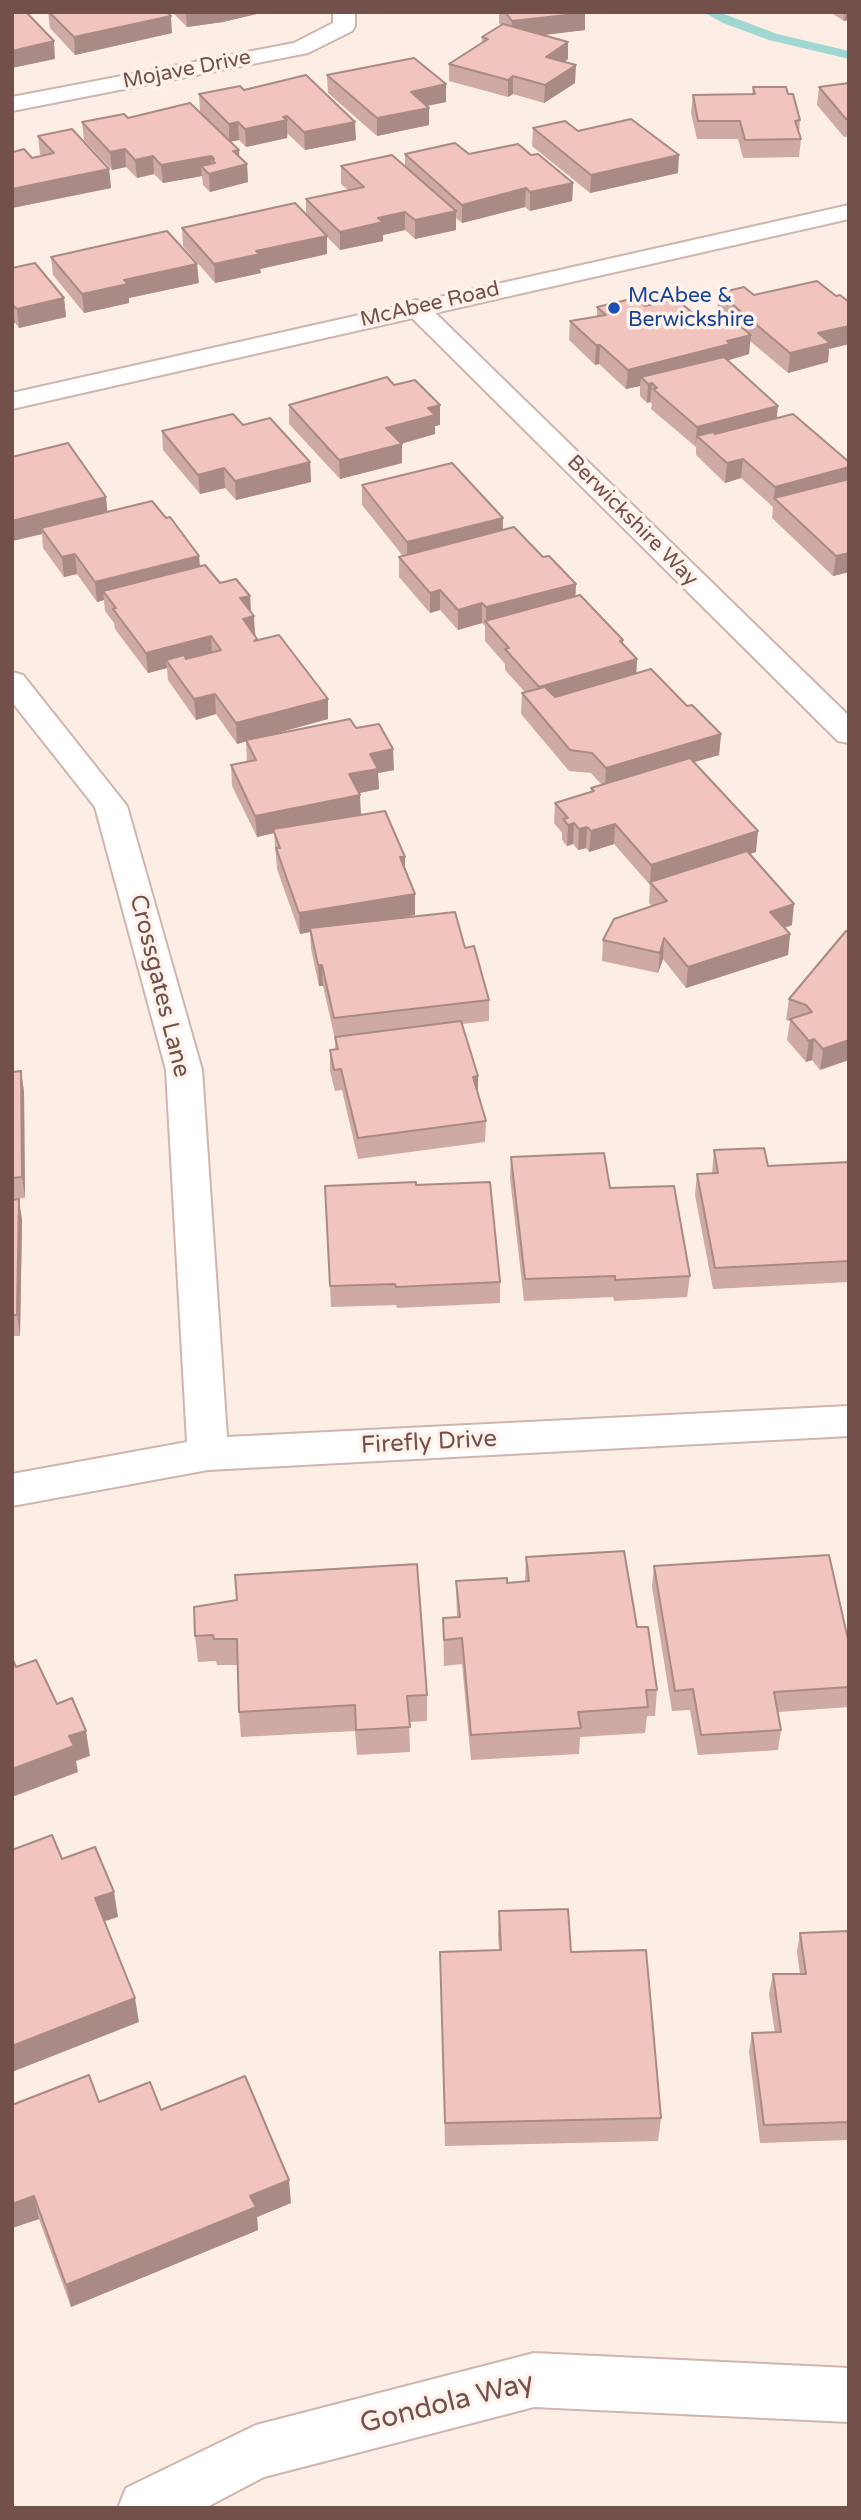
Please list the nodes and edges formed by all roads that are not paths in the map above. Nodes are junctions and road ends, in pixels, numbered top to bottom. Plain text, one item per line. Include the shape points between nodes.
1 (344, 12) edge
2 (12, 104) edge
3 (849, 212) edge
4 (416, 308) junction
5 (12, 401) edge
6 (12, 681) edge
7 (849, 734) edge
8 (849, 1421) edge
9 (208, 1454) junction
10 (12, 1490) edge
11 (849, 2395) edge
12 (146, 2508) edge

1 - 2 street, Mojave Drive via 344,26 300,48
3 - 4 street, McAbee Road
4 - 5 street, McAbee Road
4 - 7 street, Berwickshire Way
6 - 9 street, Crossgates Lane via 111,806 184,1070
8 - 9 street, Firefly Drive
9 - 10 street, Firefly Drive
11 - 12 street, Gondola Way via 534,2380 256,2452

